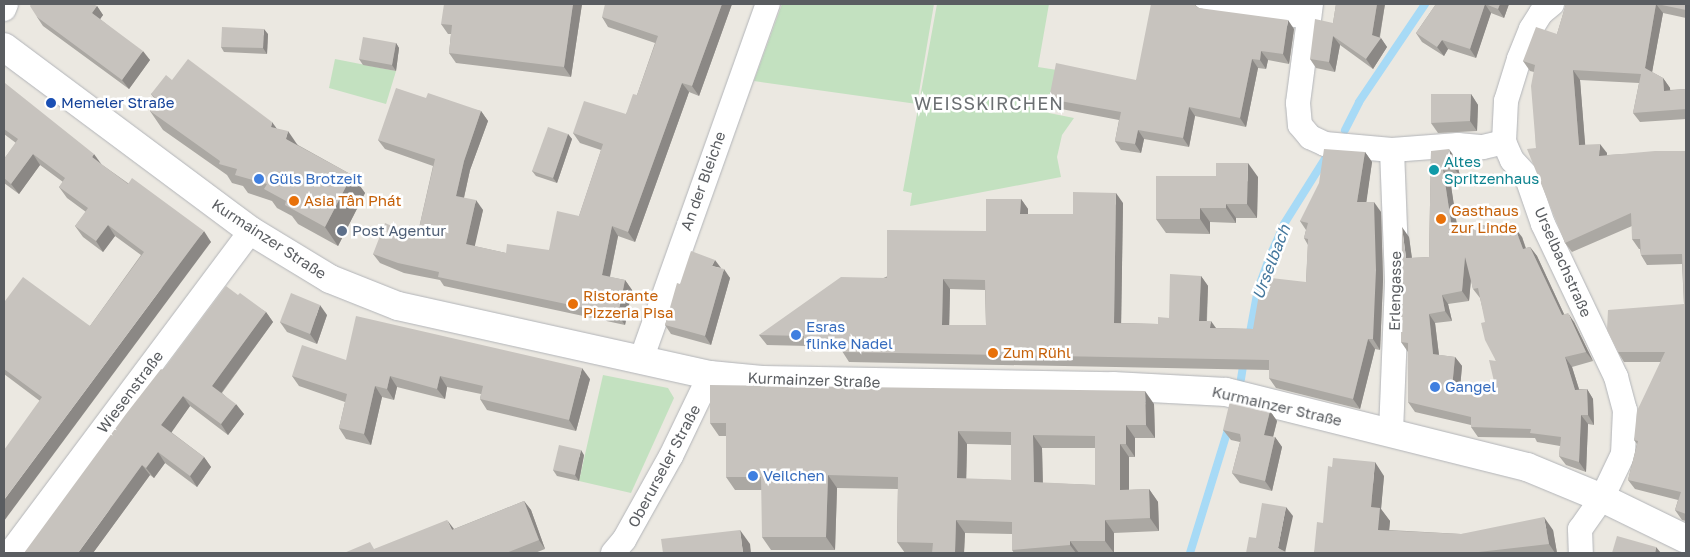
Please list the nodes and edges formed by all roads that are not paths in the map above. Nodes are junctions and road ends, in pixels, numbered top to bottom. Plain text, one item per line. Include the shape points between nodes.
1 (6, 4) edge
2 (768, 4) edge
3 (1208, 4) edge
4 (1552, 4) edge
5 (4, 9) edge
6 (1310, 10) edge
7 (4, 48) edge
8 (1504, 142) junction
9 (1392, 150) junction
10 (251, 231) junction
11 (640, 360) junction
12 (710, 375) junction
13 (1391, 432) junction
14 (1602, 498) junction
15 (1686, 539) edge
16 (10, 553) edge
17 (613, 553) edge
18 (1581, 553) edge

1 - 5 street
2 - 11 street, An der Bleiche
3 - 6 street
4 - 8 street via 1541,13 1531,29 1519,59 1506,101
6 - 9 street via 1298,103 1304,131 1325,144
7 - 10 main road, Kurmainzer Straße
8 - 9 street via 1483,147 1458,145
8 - 14 street, Urselbachstraße via 1512,160 1526,175 1543,224 1621,393 1625,410 1623,454
9 - 13 street, Erlengasse via 1397,280
10 - 11 main road, Kurmainzer Straße via 330,279 398,306
10 - 16 street, Wiesenstraße
11 - 12 main road, Kurmainzer Straße
12 - 13 main road, Kurmainzer Straße via 762,380 1179,388 1226,392
12 - 17 street, Oberurseler Straße via 671,456 624,540
13 - 14 main road, Kurmainzer Straße via 1526,467
14 - 15 main road, Kurmainzer Straße
14 - 18 street, Urselbachstraße via 1580,529

